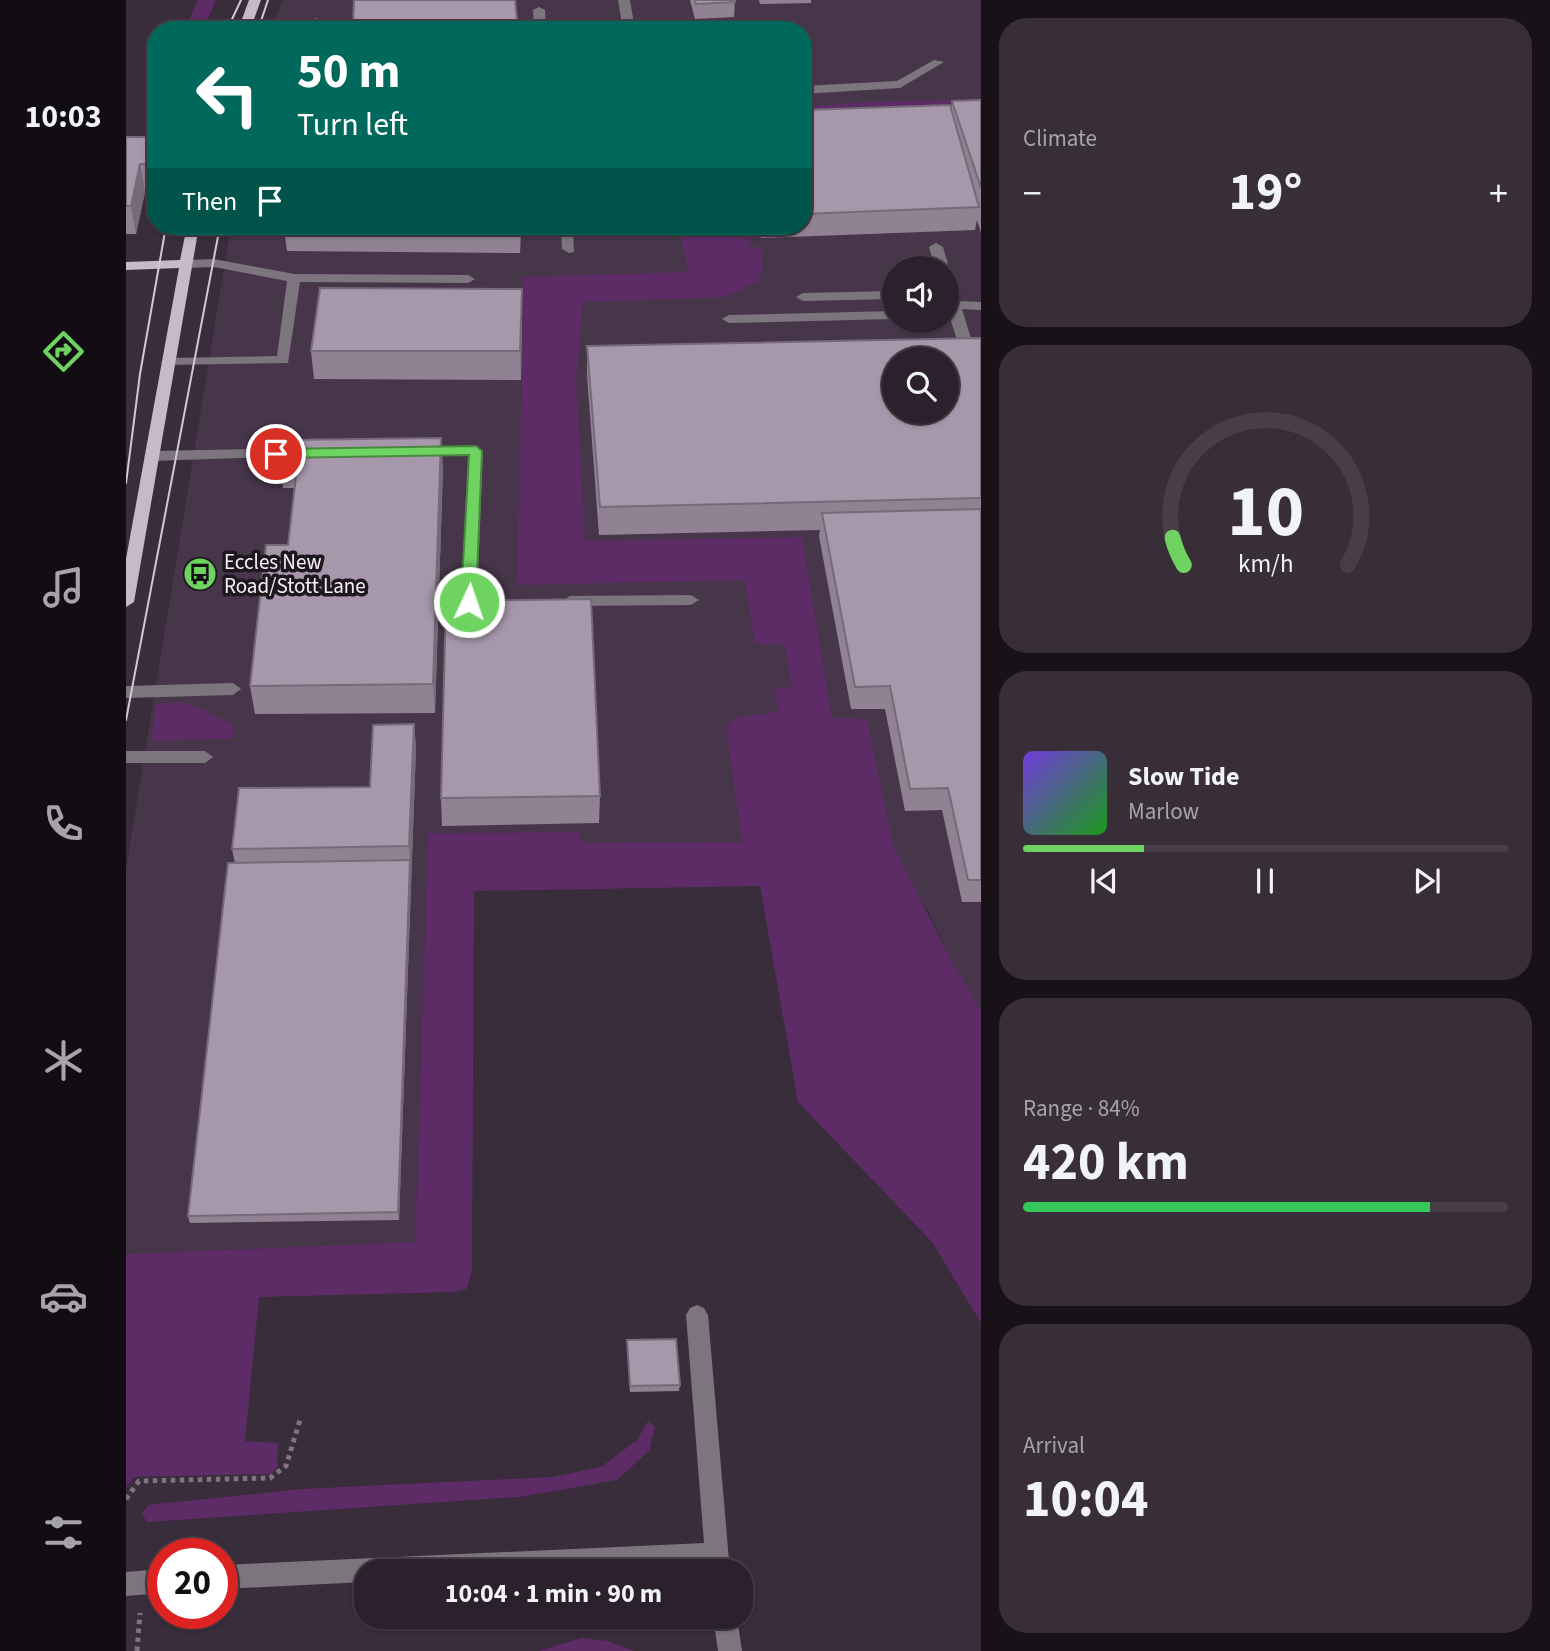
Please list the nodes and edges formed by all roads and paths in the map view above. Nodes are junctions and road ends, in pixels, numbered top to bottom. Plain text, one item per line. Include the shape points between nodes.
1 (255, 0) edge
2 (624, 0) edge
3 (539, 10) dead end
4 (247, 21) edge
5 (540, 21) edge
6 (628, 21) edge
7 (938, 62) dead end
8 (812, 89) edge
9 (191, 235) edge
10 (568, 235) edge
11 (936, 247) dead end
12 (569, 249) dead end
13 (939, 256) edge
14 (186, 264) junction
15 (126, 267) edge
16 (294, 278) junction
17 (468, 279) dead end
18 (882, 295) edge
19 (803, 297) dead end
20 (959, 305) edge
21 (981, 306) edge
22 (882, 315) edge
23 (729, 319) dead end
24 (959, 328) edge
25 (168, 362) junction
26 (971, 364) edge
27 (401, 451) edge
28 (322, 453) edge
29 (151, 456) junction
30 (691, 600) dead end
31 (552, 601) edge
32 (126, 602) edge
33 (510, 602) edge
34 (233, 689) dead end
35 (126, 692) edge
36 (205, 757) dead end
37 (126, 758) edge
38 (697, 1315) dead end
39 (301, 1417) dead end
40 (126, 1499) edge
41 (717, 1559) edge
42 (354, 1573) edge
43 (238, 1577) edge
44 (147, 1582) edge
45 (126, 1584) edge
46 (727, 1629) edge
47 (730, 1651) edge

1 - 4 main road
2 - 6 lane
3 - 5 lane
7 - 8 lane via 900,84
9 - 14 main road
10 - 12 lane
11 - 13 lane
14 - 15 main road
14 - 16 lane via 214,263
14 - 25 main road
16 - 17 lane
16 - 25 lane via 284,360
18 - 19 lane
20 - 21 lane
22 - 23 lane
24 - 26 lane
25 - 29 main road
27 - 33 lane via 476,451 469,602
28 - 29 lane
29 - 32 main road
30 - 31 lane
34 - 35 lane
36 - 37 lane
38 - 41 lane
39 - 40 path via 286,1466 270,1478 139,1482
42 - 43 lane
44 - 45 lane
46 - 47 lane

